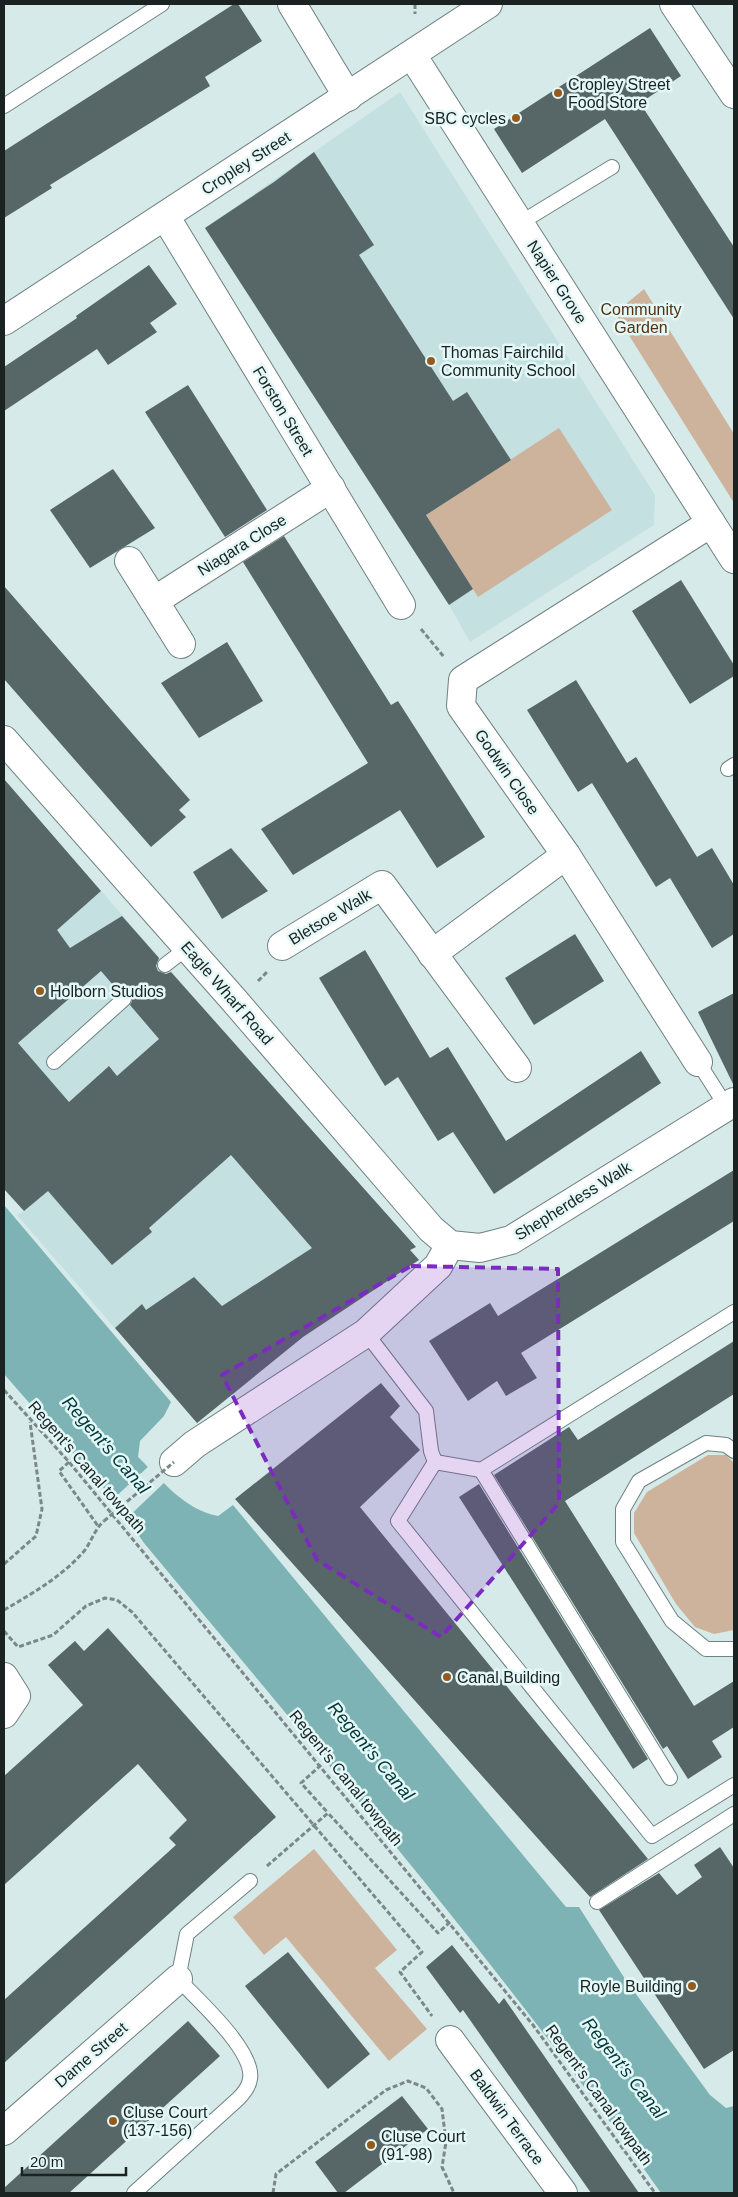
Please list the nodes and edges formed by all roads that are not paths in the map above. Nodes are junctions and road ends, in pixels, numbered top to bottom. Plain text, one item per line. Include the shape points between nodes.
1 (162, 4) edge
2 (292, 4) edge
3 (488, 4) edge
4 (674, 4) edge
5 (412, 55) junction
6 (734, 94) edge
7 (348, 97) junction
8 (4, 106) edge
9 (612, 166) dead end
10 (165, 216) junction
11 (520, 223) junction
12 (4, 321) edge
13 (331, 488) junction
14 (711, 523) junction
15 (734, 559) edge
16 (129, 561) dead end
17 (154, 601) junction
18 (401, 605) road end
19 (181, 644) dead end
20 (4, 740) edge
21 (566, 854) junction
22 (282, 946) road end
23 (187, 948) junction
24 (432, 954) junction
25 (165, 965) dead end
26 (124, 999) dead end
27 (54, 1062) dead end
28 (698, 1062) joint
29 (517, 1068) dead end
30 (730, 1104) edge
31 (450, 1246) junction
32 (734, 1312) edge
33 (366, 1334) junction
34 (734, 1451) edge
35 (174, 1462) road end
36 (436, 1462) junction
37 (481, 1470) junction
38 (734, 1648) edge
39 (4, 1677) edge
40 (4, 1714) edge
41 (670, 1778) dead end
42 (734, 1785) edge
43 (734, 1814) edge
44 (250, 1881) road end
45 (597, 1902) dead end
46 (178, 1979) junction
47 (450, 2040) dead end
48 (4, 2131) edge
49 (134, 2193) edge
50 (563, 2193) edge

1 - 8 lane
2 - 7 street
3 - 5 street, Cropley Street
4 - 6 street
5 - 7 street, Cropley Street
5 - 11 street, Napier Grove
7 - 10 street, Cropley Street
9 - 11 lane
10 - 12 street, Cropley Street
10 - 13 street, Forston Street
11 - 14 street, Napier Grove
13 - 17 street, Niagara Close
13 - 18 street, Forston Street
14 - 15 street, Napier Grove
14 - 21 street, Godwin Close via 463,680 461,706
16 - 17 street
17 - 19 street
20 - 23 street, Eagle Wharf Road
21 - 24 street
21 - 28 street, Godwin Close
22 - 24 street, Bletsoe Walk via 382,886
23 - 25 lane
23 - 31 street, Eagle Wharf Road via 431,1229
24 - 29 street, Bletsoe Walk
26 - 27 lane
28 - 30 lane, Godwin Close
30 - 31 street, Shepherdess Walk via 511,1240 480,1248
31 - 33 street via 438,1266
32 - 37 lane
33 - 35 street via 195,1444
33 - 36 lane via 426,1411 431,1451
34 - 38 lane via 726,1445 706,1443 639,1481 623,1509 623,1542 672,1621 706,1649
36 - 37 lane
36 - 42 lane via 398,1521 652,1836
37 - 41 lane
39 - 40 street via 16,1696
43 - 45 lane
44 - 46 lane via 187,1934
46 - 48 street, Dame Street
46 - 49 lane via 240,2048 248,2064 250,2079 238,2099
47 - 50 street, Baldwin Terrace

